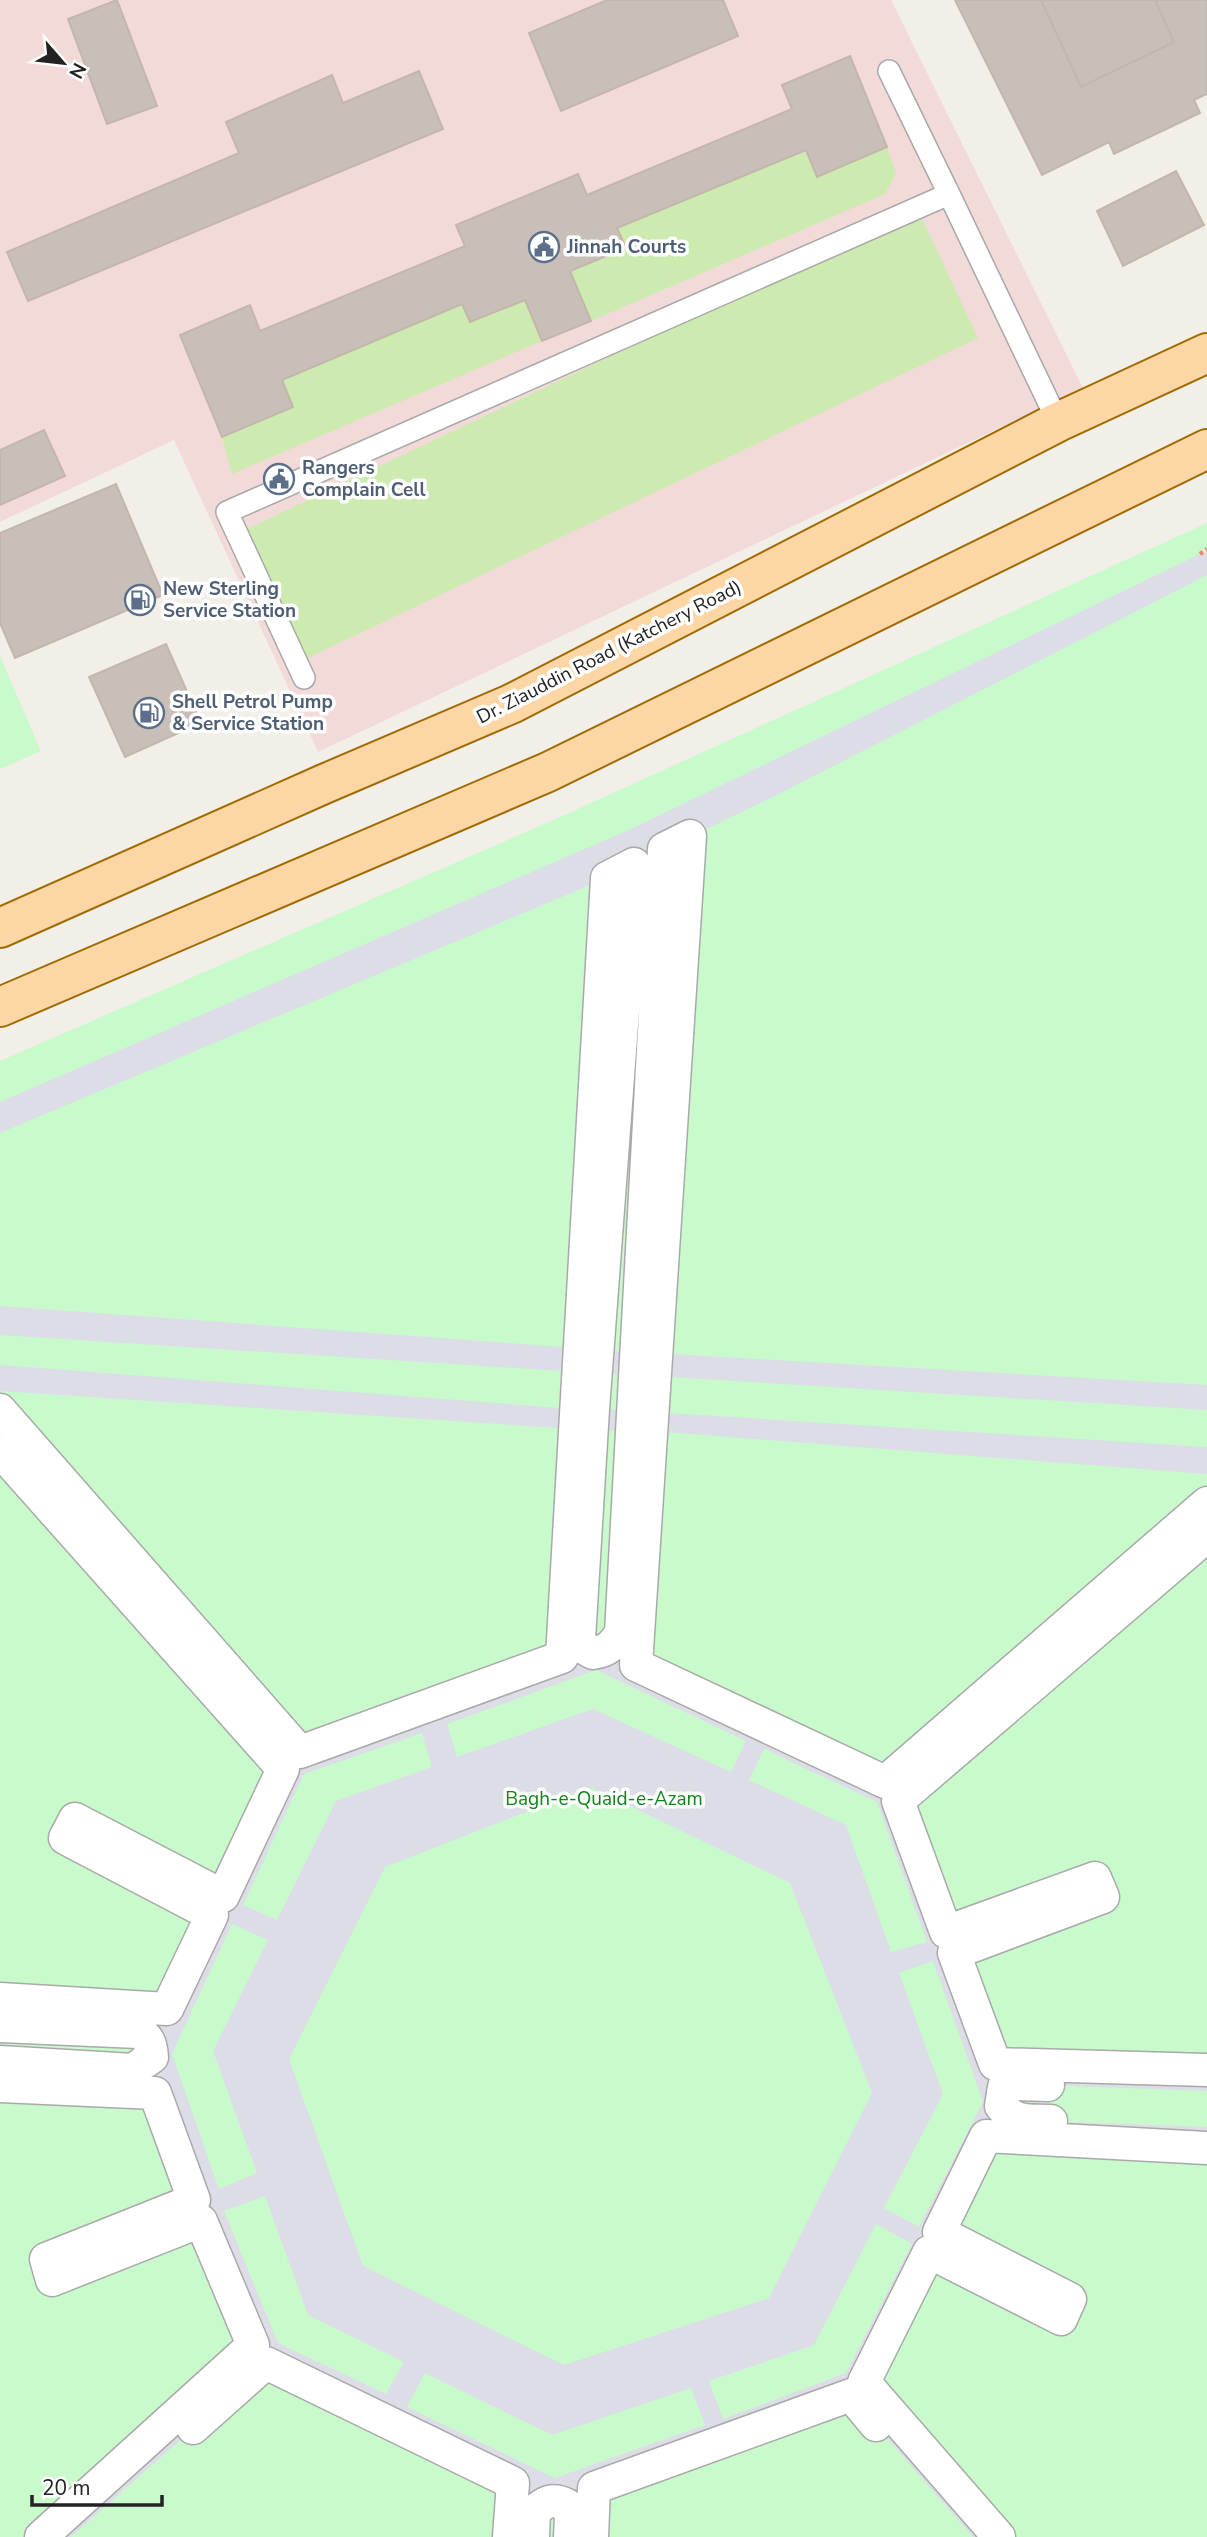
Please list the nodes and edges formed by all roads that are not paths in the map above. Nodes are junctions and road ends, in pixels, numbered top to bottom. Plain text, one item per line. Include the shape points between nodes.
1 (889, 71) dead end
2 (949, 194) junction
3 (1207, 353) edge
4 (1058, 422) junction
5 (1207, 449) edge
6 (304, 678) dead end
7 (0, 928) edge
8 (0, 1006) edge
9 (0, 1410) edge
10 (0, 1451) edge
11 (1207, 1503) edge
12 (1207, 1536) edge
13 (0, 1998) edge
14 (0, 2025) edge
15 (0, 2062) edge
16 (1207, 2070) edge
17 (0, 2086) edge
18 (1207, 2091) edge
19 (1207, 2127) edge
20 (1207, 2148) edge
21 (41, 2537) edge
22 (71, 2537) edge
23 (509, 2537) edge
24 (533, 2537) edge
25 (570, 2537) edge
26 (592, 2537) edge
27 (973, 2537) edge
28 (999, 2537) edge

1 - 2 lane
2 - 4 lane
2 - 6 lane via 227,512
3 - 4 main road, Dr. Ziauddin Road (Katchery Road)
4 - 7 main road, Dr. Ziauddin Road (Katchery Road) via 511,704
5 - 8 main road via 548,772
9 - 11 street via 300,1752 562,1657 607,878 634,864 579,1639 593,1653 613,1646 621,1633 664,849 690,836 636,1665 886,1782
10 - 13 street via 283,1769 223,1896 75,1819 65,1838 212,1915 167,2009
12 - 16 street via 898,1801 946,1931 1095,1878 1102,1897 954,1953 995,2064
14 - 15 street via 138,2032 146,2036 152,2057 133,2070
17 - 21 street via 155,2093 194,2200 46,2259 52,2280 201,2221 253,2345
18 - 19 street via 1013,2084 1004,2087 1001,2096 1001,2106 1019,2120
20 - 28 street via 986,2136 939,2232 1070,2300 1061,2319 929,2252 864,2382
22 - 23 street via 266,2364 513,2483
24 - 25 street via 534,2512 544,2502 557,2500 567,2505
26 - 27 street via 594,2488 850,2395

